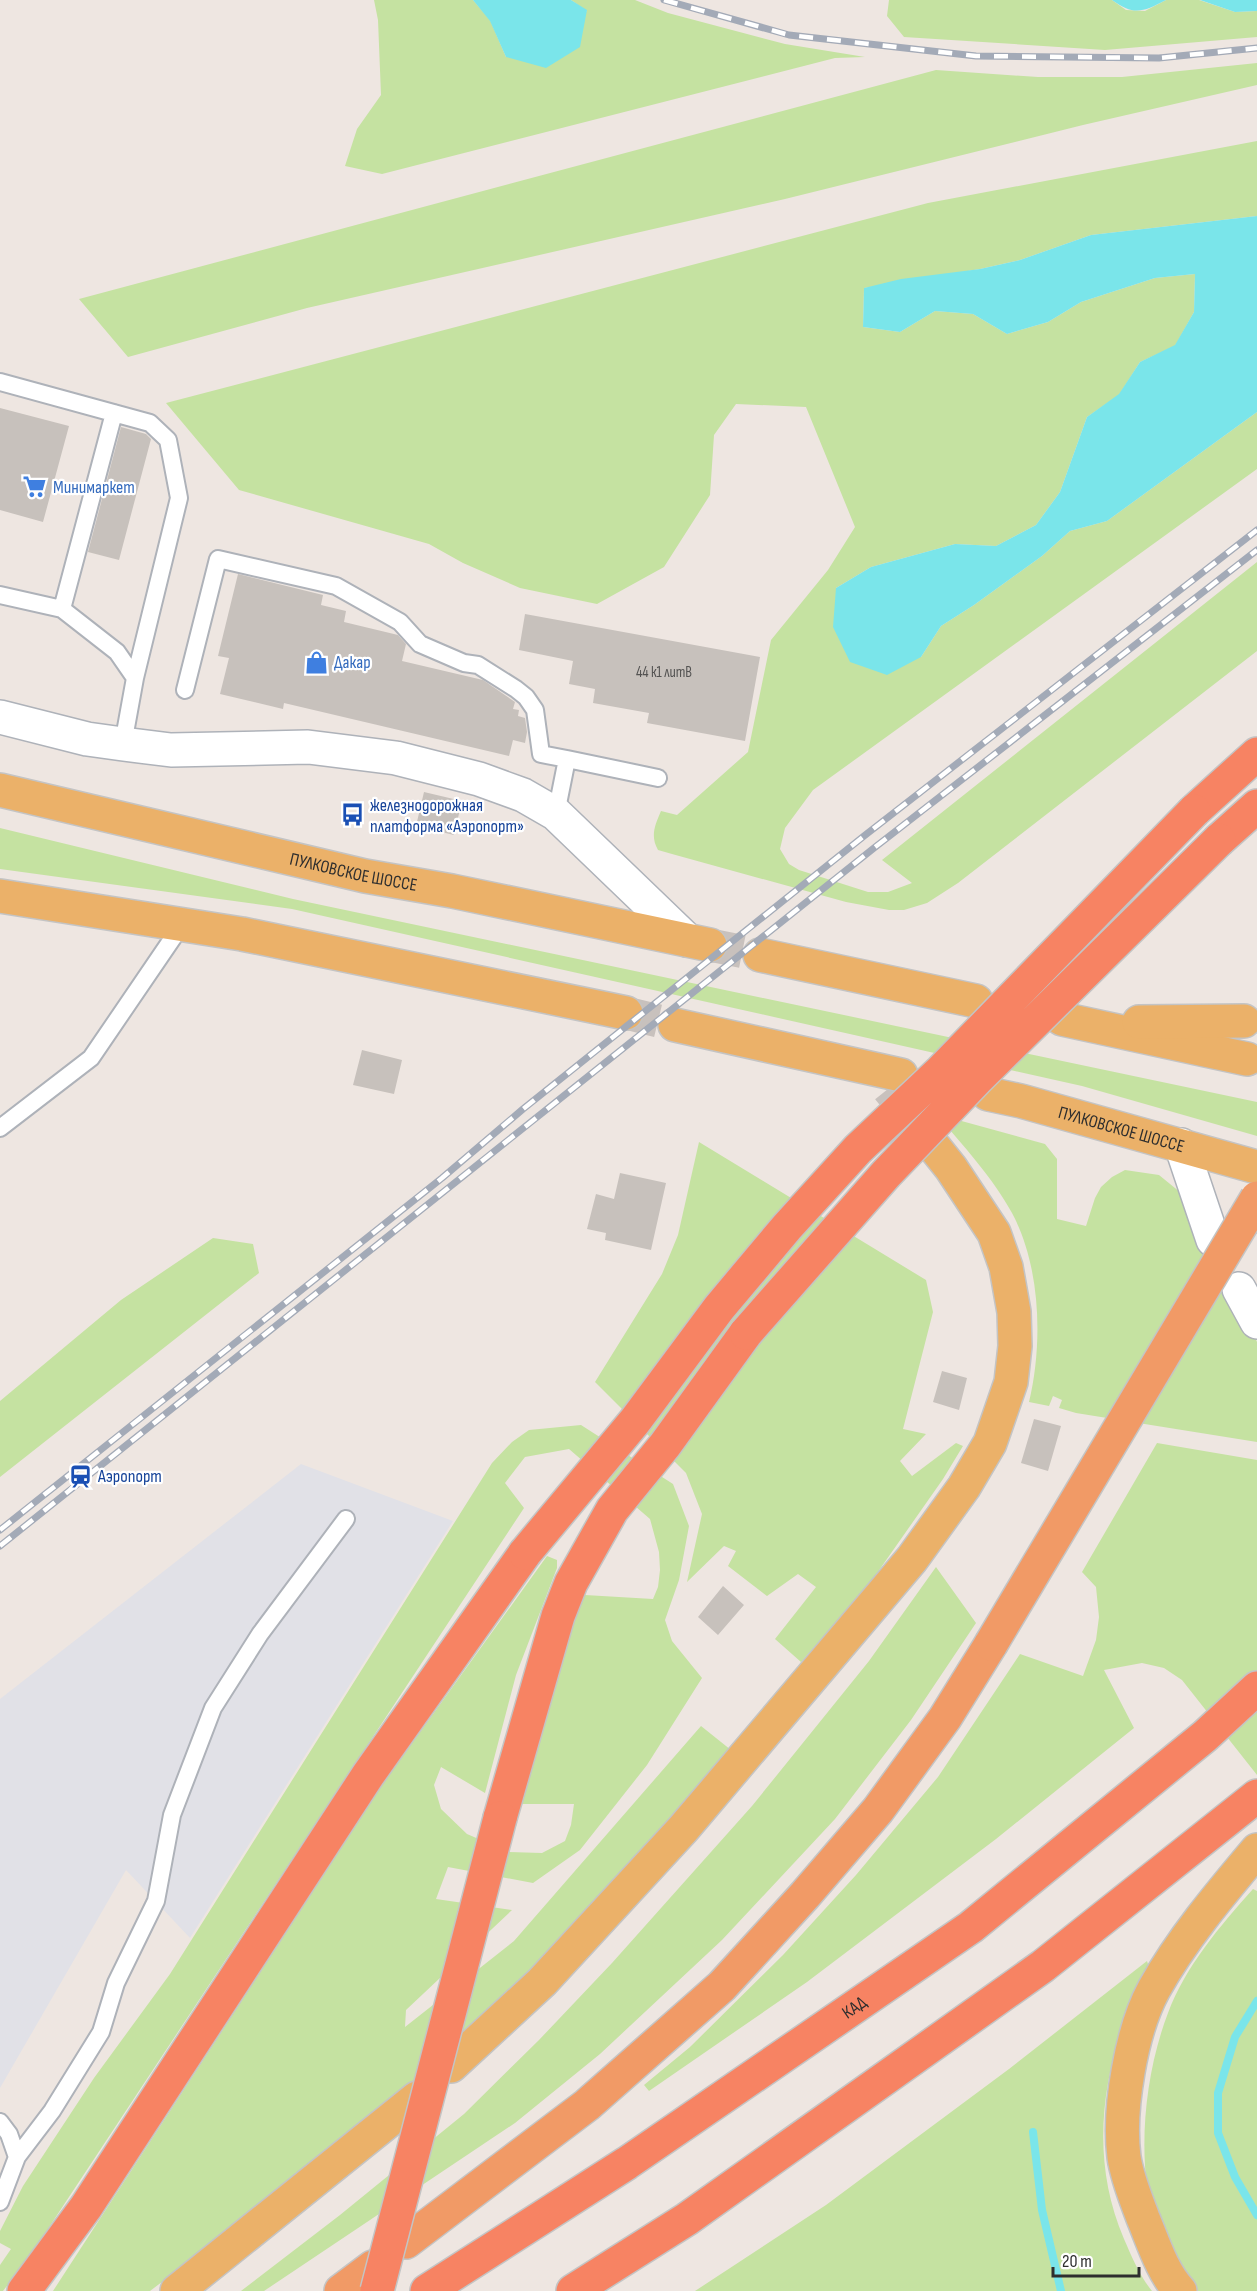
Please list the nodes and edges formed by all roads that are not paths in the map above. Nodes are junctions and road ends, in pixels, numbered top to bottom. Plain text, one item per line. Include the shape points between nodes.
1 (0, 382) edge
2 (114, 413) junction
3 (0, 595) edge
4 (63, 609) junction
5 (135, 678) junction
6 (185, 690) dead end
7 (0, 717) edge
8 (123, 744) junction
9 (1257, 754) edge
10 (567, 759) junction
11 (658, 778) dead end
12 (0, 790) edge
13 (1257, 806) edge
14 (556, 814) junction
15 (0, 896) edge
16 (183, 923) junction
17 (699, 942) joint
18 (760, 955) tunnel mouth
19 (976, 1001) dead end
20 (626, 1013) tunnel mouth
21 (1244, 1021) dead end
22 (675, 1025) tunnel mouth
23 (1248, 1059) dead end
24 (887, 1077) tunnel mouth
25 (988, 1094) dead end
26 (0, 1128) edge
27 (1181, 1145) junction
28 (935, 1148) tunnel mouth
29 (1253, 1166) dead end
30 (1257, 1198) edge
31 (1213, 1240) dead end
32 (1239, 1289) dead end
33 (1257, 1322) edge
34 (346, 1519) dead end
35 (1257, 1688) edge
36 (1257, 1796) edge
37 (1257, 1850) edge
38 (451, 2066) dead end
39 (417, 2098) dead end
40 (0, 2122) edge
41 (17, 2157) junction
42 (0, 2202) edge
43 (406, 2242) dead end
44 (375, 2279) edge
45 (24, 2291) edge
46 (177, 2291) edge
47 (341, 2291) edge
48 (427, 2291) edge
49 (573, 2291) edge
50 (1180, 2291) edge

1 - 2 lane
2 - 4 lane
2 - 5 lane via 150,423 168,440 179,498
3 - 4 lane
4 - 5 lane via 117,652
5 - 8 lane
6 - 10 lane via 218,559 336,586 400,622 420,644 478,665 516,689 536,710 541,754
7 - 8 street
8 - 14 street via 171,750 308,747 387,757 479,778 523,795
9 - 45 highway, bridge via 1194,811 941,1071 858,1149 718,1308 634,1421 525,1553 368,1775 86,2207
10 - 11 lane
10 - 14 lane
12 - 17 main road, ПУЛКОВСКОЕ ШОССЕ via 365,876
13 - 44 highway, bridge via 976,1080 886,1174 746,1333 665,1445 612,1510 571,1583 558,1616
14 - 17 street
15 - 16 main road
16 - 20 main road
16 - 26 lane via 91,1058
18 - 19 main road
21 - 23 main road via 1070,1021
22 - 24 main road
25 - 27 main road, ПУЛКОВСКОЕ ШОССЕ
27 - 29 main road, ПУЛКОВСКОЕ ШОССЕ
27 - 31 street
28 - 38 main road via 994,1233 1006,1268 1015,1346 1011,1382 990,1443 912,1559 683,1829 542,1982
30 - 43 highway, bridge via 991,1644 945,1718 878,1810 722,1986 587,2105
32 - 33 street
34 - 41 lane via 260,1635 213,1708 172,1815 156,1901 116,1983 100,2032 52,2111
35 - 48 highway, КАД via 1205,1736 971,1927 627,2163
36 - 49 highway via 1043,1966 687,2219
37 - 50 main road via 1215,1900 1153,1990 1141,2020 1127,2078 1124,2157 1136,2201 1172,2283
39 - 46 main road
40 - 41 lane
41 - 42 lane
44 - 47 highway

